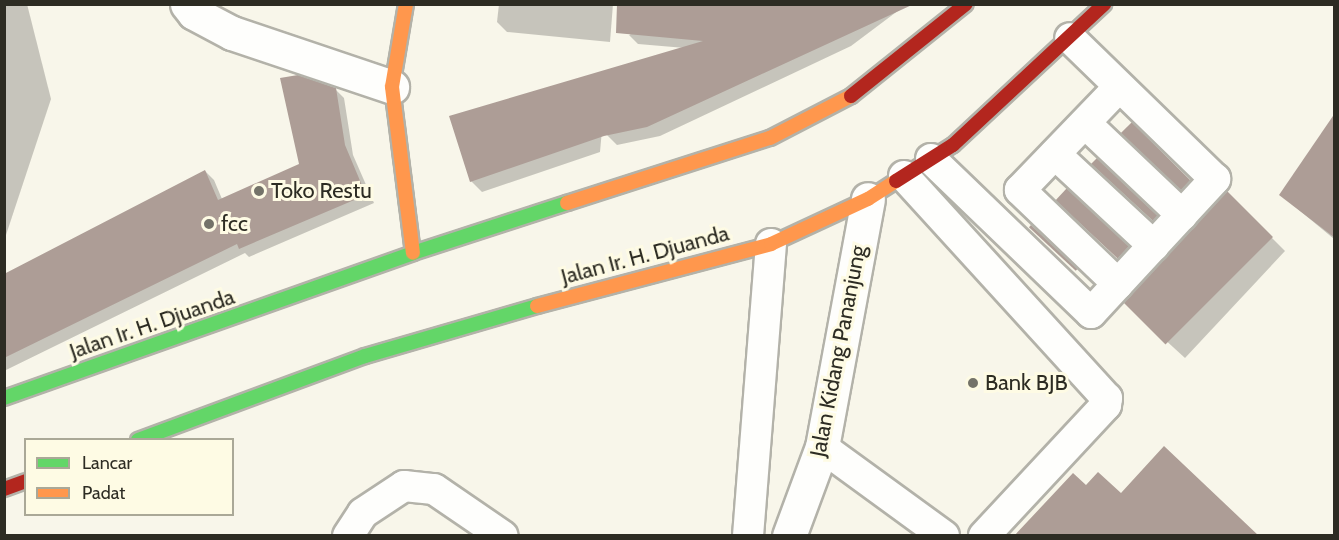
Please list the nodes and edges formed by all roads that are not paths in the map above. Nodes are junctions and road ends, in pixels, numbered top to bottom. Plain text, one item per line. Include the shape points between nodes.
1 (187, 4) edge
2 (406, 4) edge
3 (966, 4) edge
4 (1104, 4) edge
5 (1070, 38) junction
6 (392, 87) junction
7 (1119, 87) junction
8 (1085, 123) junction
9 (1055, 154) junction
10 (931, 159) junction
11 (904, 176) junction
12 (868, 199) junction
13 (1182, 215) junction
14 (771, 244) junction
15 (1154, 246) junction
16 (413, 253) junction
17 (1118, 284) junction
18 (4, 398) edge
19 (143, 438) edge
20 (822, 447) junction
21 (24, 482) edge
22 (4, 489) edge
23 (348, 536) edge
24 (502, 536) edge
25 (748, 536) edge
26 (789, 536) edge
27 (944, 536) edge
28 (984, 536) edge

1 - 6 street via 194,13 232,33
2 - 6 main road
3 - 16 main road, Jalan Ir. H. Djuanda via 847,99 770,138
4 - 5 main road, Jalan Ir. H. Djuanda
5 - 7 lane
5 - 10 main road, Jalan Ir. H. Djuanda via 952,145
6 - 16 main road
7 - 8 lane
7 - 13 lane via 1215,179
8 - 9 lane
8 - 13 lane
9 - 15 lane
9 - 17 lane via 1020,190
10 - 11 main road, Jalan Ir. H. Djuanda
10 - 17 lane via 1091,313
11 - 12 main road, Jalan Ir. H. Djuanda
11 - 28 lane via 1107,398 1106,405
12 - 14 main road, Jalan Ir. H. Djuanda
12 - 20 street, Jalan Kidang Pananjung
13 - 15 lane
14 - 19 main road, Jalan Ir. H. Djuanda via 664,270 365,356
14 - 25 lane
15 - 17 lane
16 - 18 main road, Jalan Ir. H. Djuanda
20 - 26 street, Jalan Kidang Pananjung
20 - 27 lane
21 - 22 main road
23 - 24 lane via 363,513 404,486 434,489

